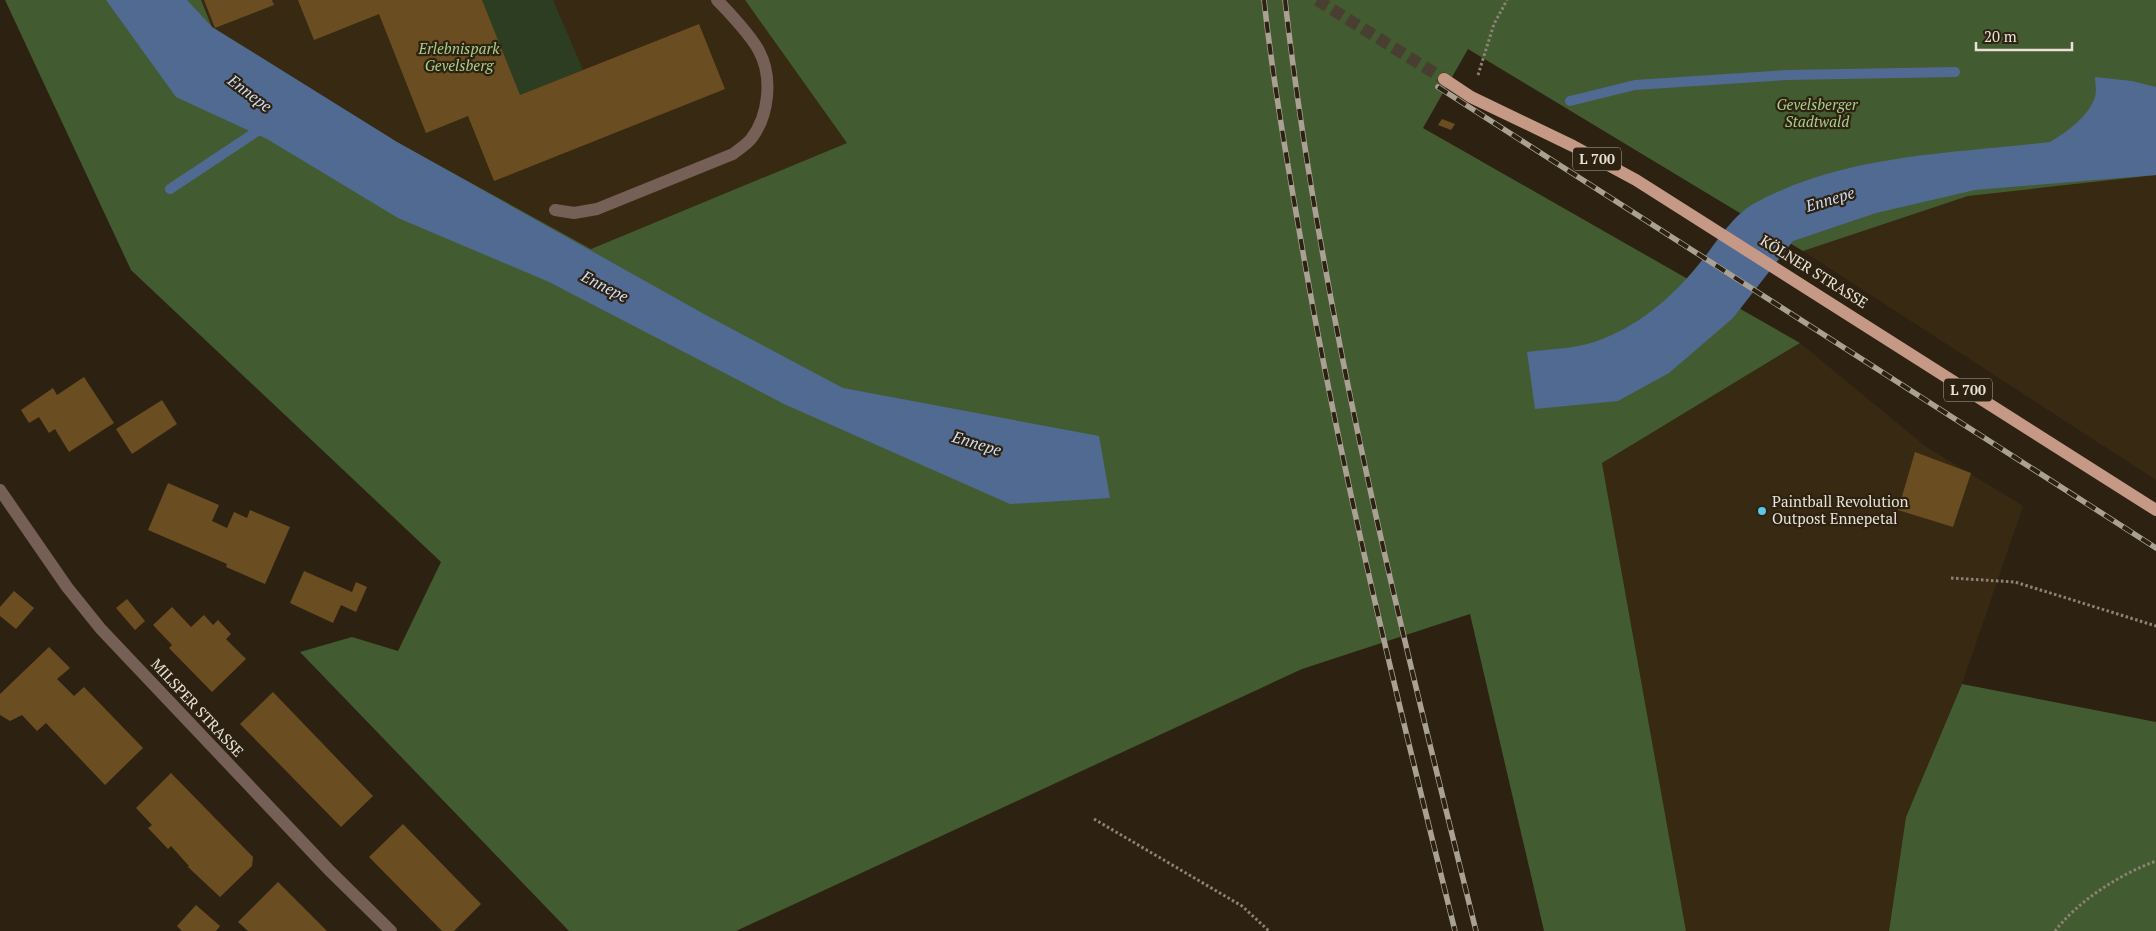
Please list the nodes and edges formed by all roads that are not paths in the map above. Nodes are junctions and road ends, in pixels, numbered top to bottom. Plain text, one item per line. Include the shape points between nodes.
1 (717, 0) edge
2 (1444, 79) tunnel mouth
3 (555, 210) dead end
4 (0, 490) edge
5 (2156, 510) edge
6 (391, 931) edge

1 - 3 street via 759,50 764,66 768,94 762,118 751,139 733,154 597,209 574,213
2 - 5 main road, KÖLNER STRASSE / L 700 via 1471,97 1628,176
4 - 6 street, MILSPER STRASSE via 67,587 100,628

